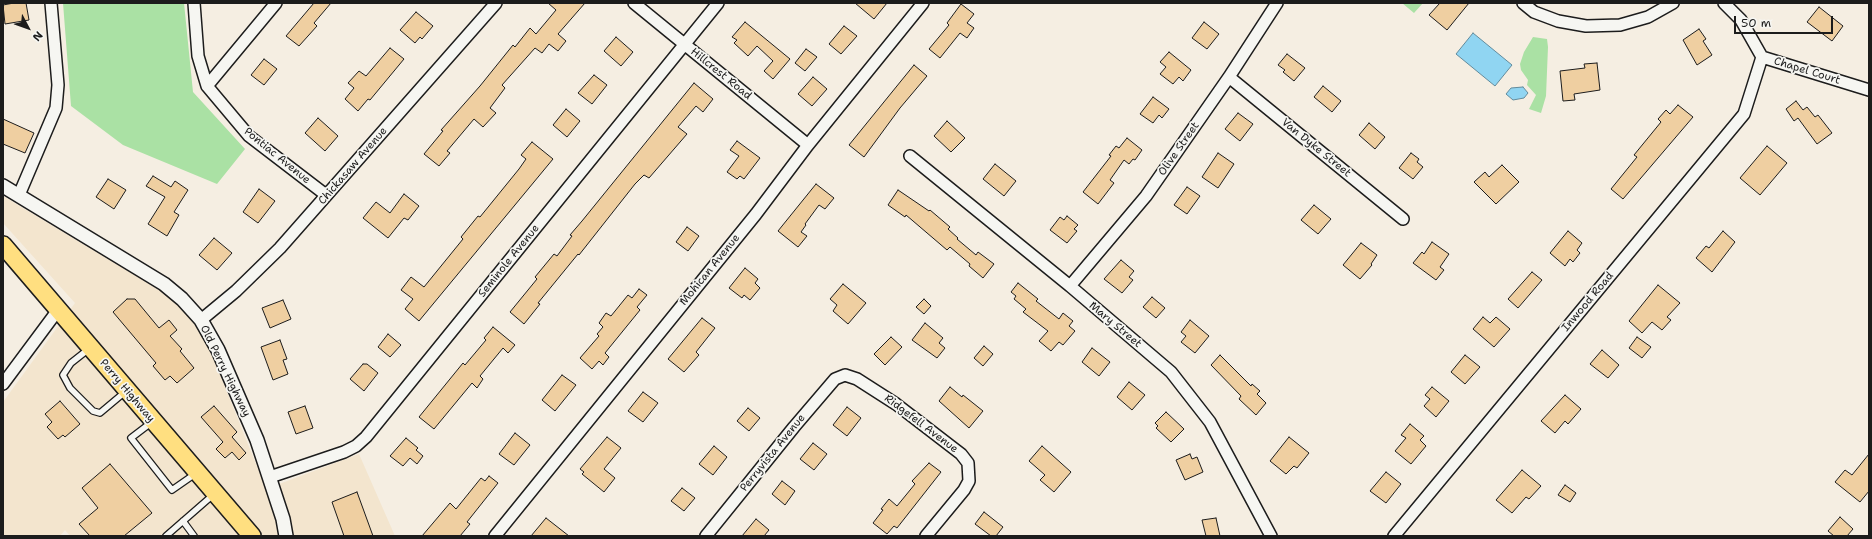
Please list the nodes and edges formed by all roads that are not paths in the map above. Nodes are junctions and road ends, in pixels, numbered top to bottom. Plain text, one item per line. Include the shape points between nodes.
1 (51, 3) edge
2 (194, 3) edge
3 (276, 3) edge
4 (496, 3) edge
5 (634, 3) edge
6 (718, 3) edge
7 (923, 3) edge
8 (1277, 3) edge
9 (1523, 3) edge
10 (1673, 3) edge
11 (1724, 3) edge
12 (685, 44) junction
13 (1762, 57) junction
14 (1229, 77) junction
15 (207, 86) junction
16 (1869, 90) edge
17 (808, 145) junction
18 (910, 156) dead end
19 (3, 186) edge
20 (326, 195) junction
21 (19, 196) junction
22 (1403, 219) dead end
23 (3, 245) edge
24 (1070, 286) junction
25 (58, 310) junction
26 (201, 320) junction
27 (90, 348) junction
28 (845, 375) joint
29 (3, 384) edge
30 (127, 390) junction
31 (153, 421) junction
32 (197, 473) junction
33 (270, 477) junction
34 (215, 493) junction
35 (183, 521) junction
36 (166, 536) edge
37 (194, 536) edge
38 (252, 536) edge
39 (286, 536) edge
40 (495, 536) edge
41 (706, 536) edge
42 (926, 536) edge
43 (1271, 536) edge
44 (1394, 536) edge

1 - 21 street via 58,85 56,108
2 - 15 street, Pontiac Avenue via 198,56
3 - 15 street
4 - 20 street, Chickasaw Avenue
5 - 12 street, Hillcrest Road
6 - 12 street, Seminole Avenue
7 - 17 street, Mohican Avenue
8 - 14 street, Olive Street
9 - 10 street via 1534,12 1586,26 1620,25 1648,17
11 - 13 street, Chapel Court via 1741,20
12 - 17 street, Hillcrest Road
12 - 33 street, Seminole Avenue via 366,437 344,452
13 - 16 street, Chapel Court
13 - 44 street, Inwood Road via 1744,114
14 - 22 street, Van Dyke Street
14 - 24 street, Olive Street via 1146,196
15 - 20 street, Pontiac Avenue via 249,136
17 - 40 street, Mohican Avenue via 756,214
18 - 24 street, Mary Street
19 - 21 street, Old Perry Highway
20 - 26 street, Chickasaw Avenue via 266,263
21 - 26 street, Old Perry Highway via 164,284
23 - 25 main road, Perry Highway
24 - 43 street, Mary Street via 1171,372 1210,422
25 - 27 main road, Perry Highway
25 - 29 street
26 - 33 street, Old Perry Highway via 218,350 248,416
27 - 30 main road, Perry Highway
27 - 30 lane via 71,363 64,376 70,388 93,411 100,413
28 - 41 street, Perryvista Avenue via 835,379
28 - 42 street, Ridgefell Avenue via 857,379 896,404 961,454 968,463 969,481 964,490
30 - 31 main road, Perry Highway
31 - 32 main road, Perry Highway
31 - 32 lane via 131,438 172,490
32 - 34 main road, Perry Highway
33 - 39 street, Old Perry Highway
34 - 35 lane
34 - 38 main road, Perry Highway
35 - 36 lane
35 - 37 lane

